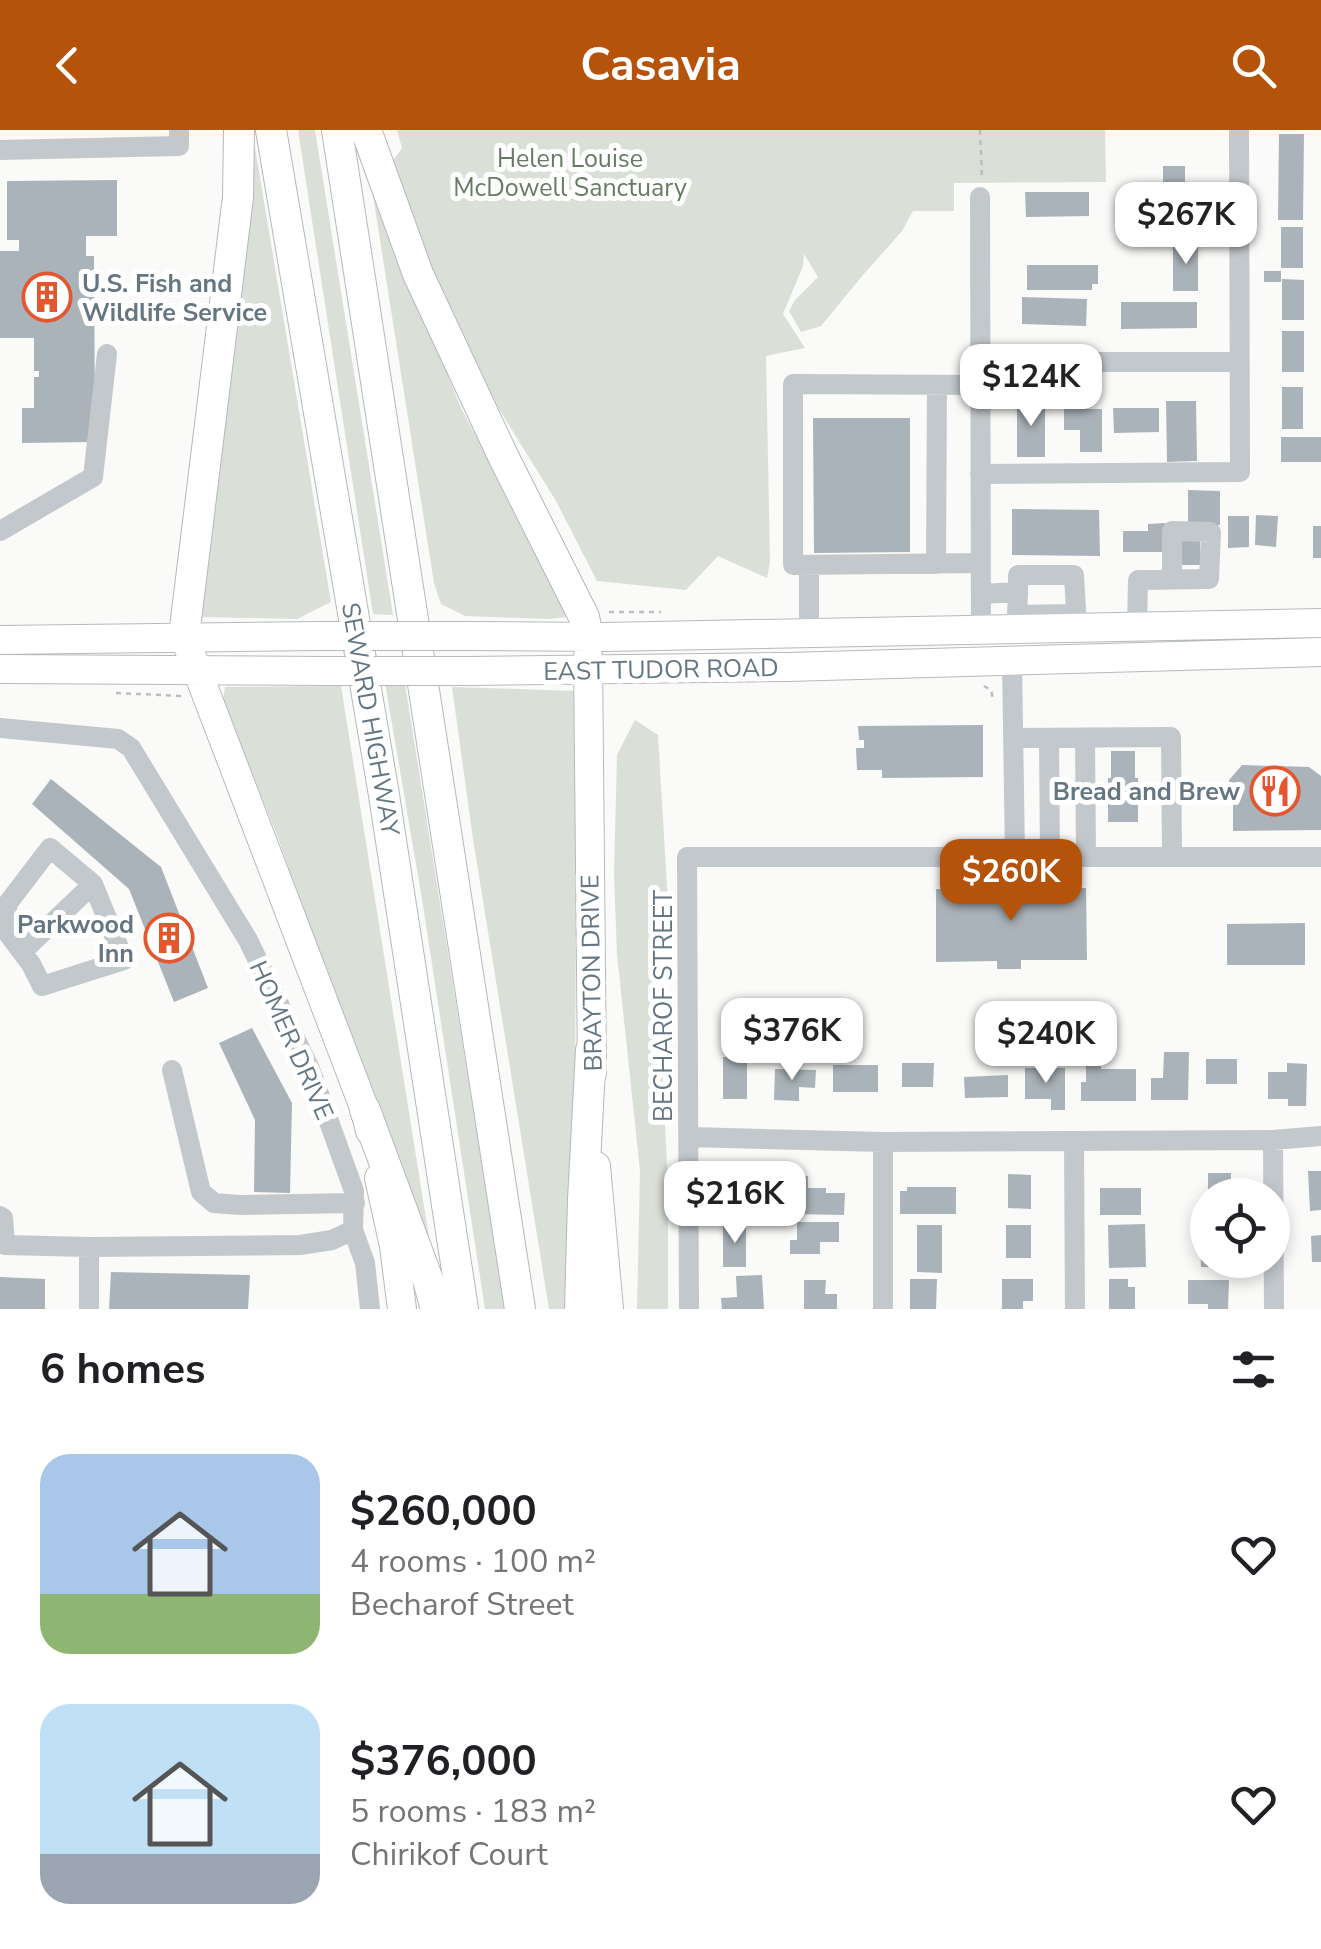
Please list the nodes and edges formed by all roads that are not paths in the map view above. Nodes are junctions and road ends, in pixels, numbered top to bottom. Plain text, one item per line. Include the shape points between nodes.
1 (179, 130) edge
2 (238, 130) edge
3 (271, 130) edge
4 (336, 130) edge
5 (366, 130) edge
6 (1240, 130) edge
7 (0, 150) edge
8 (980, 197) road end
9 (107, 354) dead end
10 (980, 362) junction
11 (1240, 362) junction
12 (936, 385) junction
13 (980, 386) junction
14 (980, 474) junction
15 (0, 531) edge
16 (980, 563) junction
17 (936, 564) junction
18 (809, 565) junction
19 (1172, 579) dead end
20 (1018, 592) junction
21 (981, 594) junction
22 (1077, 621) junction
23 (1321, 622) edge
24 (1137, 626) junction
25 (981, 631) junction
26 (809, 634) junction
27 (184, 636) junction
28 (588, 637) junction
29 (0, 640) edge
30 (1321, 652) edge
31 (1012, 660) junction
32 (0, 669) edge
33 (589, 670) junction
34 (194, 685) junction
35 (0, 728) edge
36 (1014, 738) junction
37 (1049, 738) junction
38 (1085, 738) junction
39 (1321, 857) edge
40 (1015, 858) junction
41 (1050, 858) junction
42 (1086, 858) junction
43 (1172, 858) junction
44 (92, 884) junction
45 (2, 927) edge
46 (22, 952) junction
47 (591, 1050) junction
48 (172, 1070) dead end
49 (366, 1110) junction
50 (1321, 1136) edge
51 (688, 1138) junction
52 (1273, 1140) junction
53 (1074, 1141) junction
54 (883, 1142) junction
55 (355, 1203) junction
56 (0, 1216) edge
57 (353, 1230) junction
58 (89, 1246) junction
59 (88, 1309) edge
60 (370, 1309) edge
61 (402, 1309) edge
62 (436, 1309) edge
63 (463, 1309) edge
64 (520, 1309) edge
65 (580, 1309) edge
66 (609, 1309) edge
67 (689, 1309) edge
68 (884, 1309) edge
69 (1075, 1309) edge
70 (1274, 1309) edge

1 - 7 street via 179,146
2 - 27 highway via 238,196
3 - 63 highway, SEWARD HIGHWAY
4 - 64 highway
5 - 28 highway via 418,274
6 - 11 street
8 - 10 street
9 - 15 street via 94,476
10 - 11 street
10 - 13 street
11 - 14 street via 1240,472
12 - 13 street
12 - 17 street
12 - 18 street via 793,384 793,565
13 - 14 street
14 - 16 street
16 - 17 street
16 - 21 street
17 - 18 street
18 - 26 street
19 - 24 street via 1138,580
20 - 21 street
20 - 22 street via 1018,615
20 - 22 street via 1018,575 1074,575
21 - 25 street
22 - 24 main road, EAST TUDOR ROAD
22 - 25 main road, EAST TUDOR ROAD
23 - 24 main road, EAST TUDOR ROAD
25 - 26 main road, EAST TUDOR ROAD
26 - 28 main road, EAST TUDOR ROAD
27 - 28 main road, EAST TUDOR ROAD, bridge
27 - 29 main road, EAST TUDOR ROAD
27 - 34 main road, HOMER DRIVE
28 - 33 main road, BRAYTON DRIVE
30 - 31 main road, EAST TUDOR ROAD
31 - 33 main road, EAST TUDOR ROAD
31 - 36 street
32 - 34 main road, EAST TUDOR ROAD
33 - 34 main road, EAST TUDOR ROAD, bridge via 324,671
33 - 47 main road, BRAYTON DRIVE
34 - 49 main road, HOMER DRIVE
35 - 55 street, HOMER DRIVE via 118,738 130,748 248,940 310,1068
36 - 37 street
36 - 40 street
37 - 38 street
37 - 41 street
38 - 42 street
38 - 43 street via 1171,738
39 - 43 street, BECHAROF STREET
40 - 41 street, BECHAROF STREET
40 - 51 street, BECHAROF STREET via 687,858
41 - 42 street, BECHAROF STREET
42 - 43 street, BECHAROF STREET
44 - 45 street via 50,848 8,903
44 - 46 street
44 - 46 street via 124,960 42,986
45 - 46 street
47 - 65 highway
47 - 66 main road, BRAYTON DRIVE
48 - 55 street via 201,1192 214,1203
49 - 61 main road, HOMER DRIVE
49 - 62 highway
50 - 52 street
51 - 54 street
51 - 67 street, BECHAROF STREET
52 - 53 street
52 - 70 street
53 - 54 street
53 - 69 street
54 - 68 street
55 - 57 street, HOMER DRIVE
56 - 58 street via 5,1246
57 - 58 street via 300,1246
57 - 60 street
58 - 59 street

